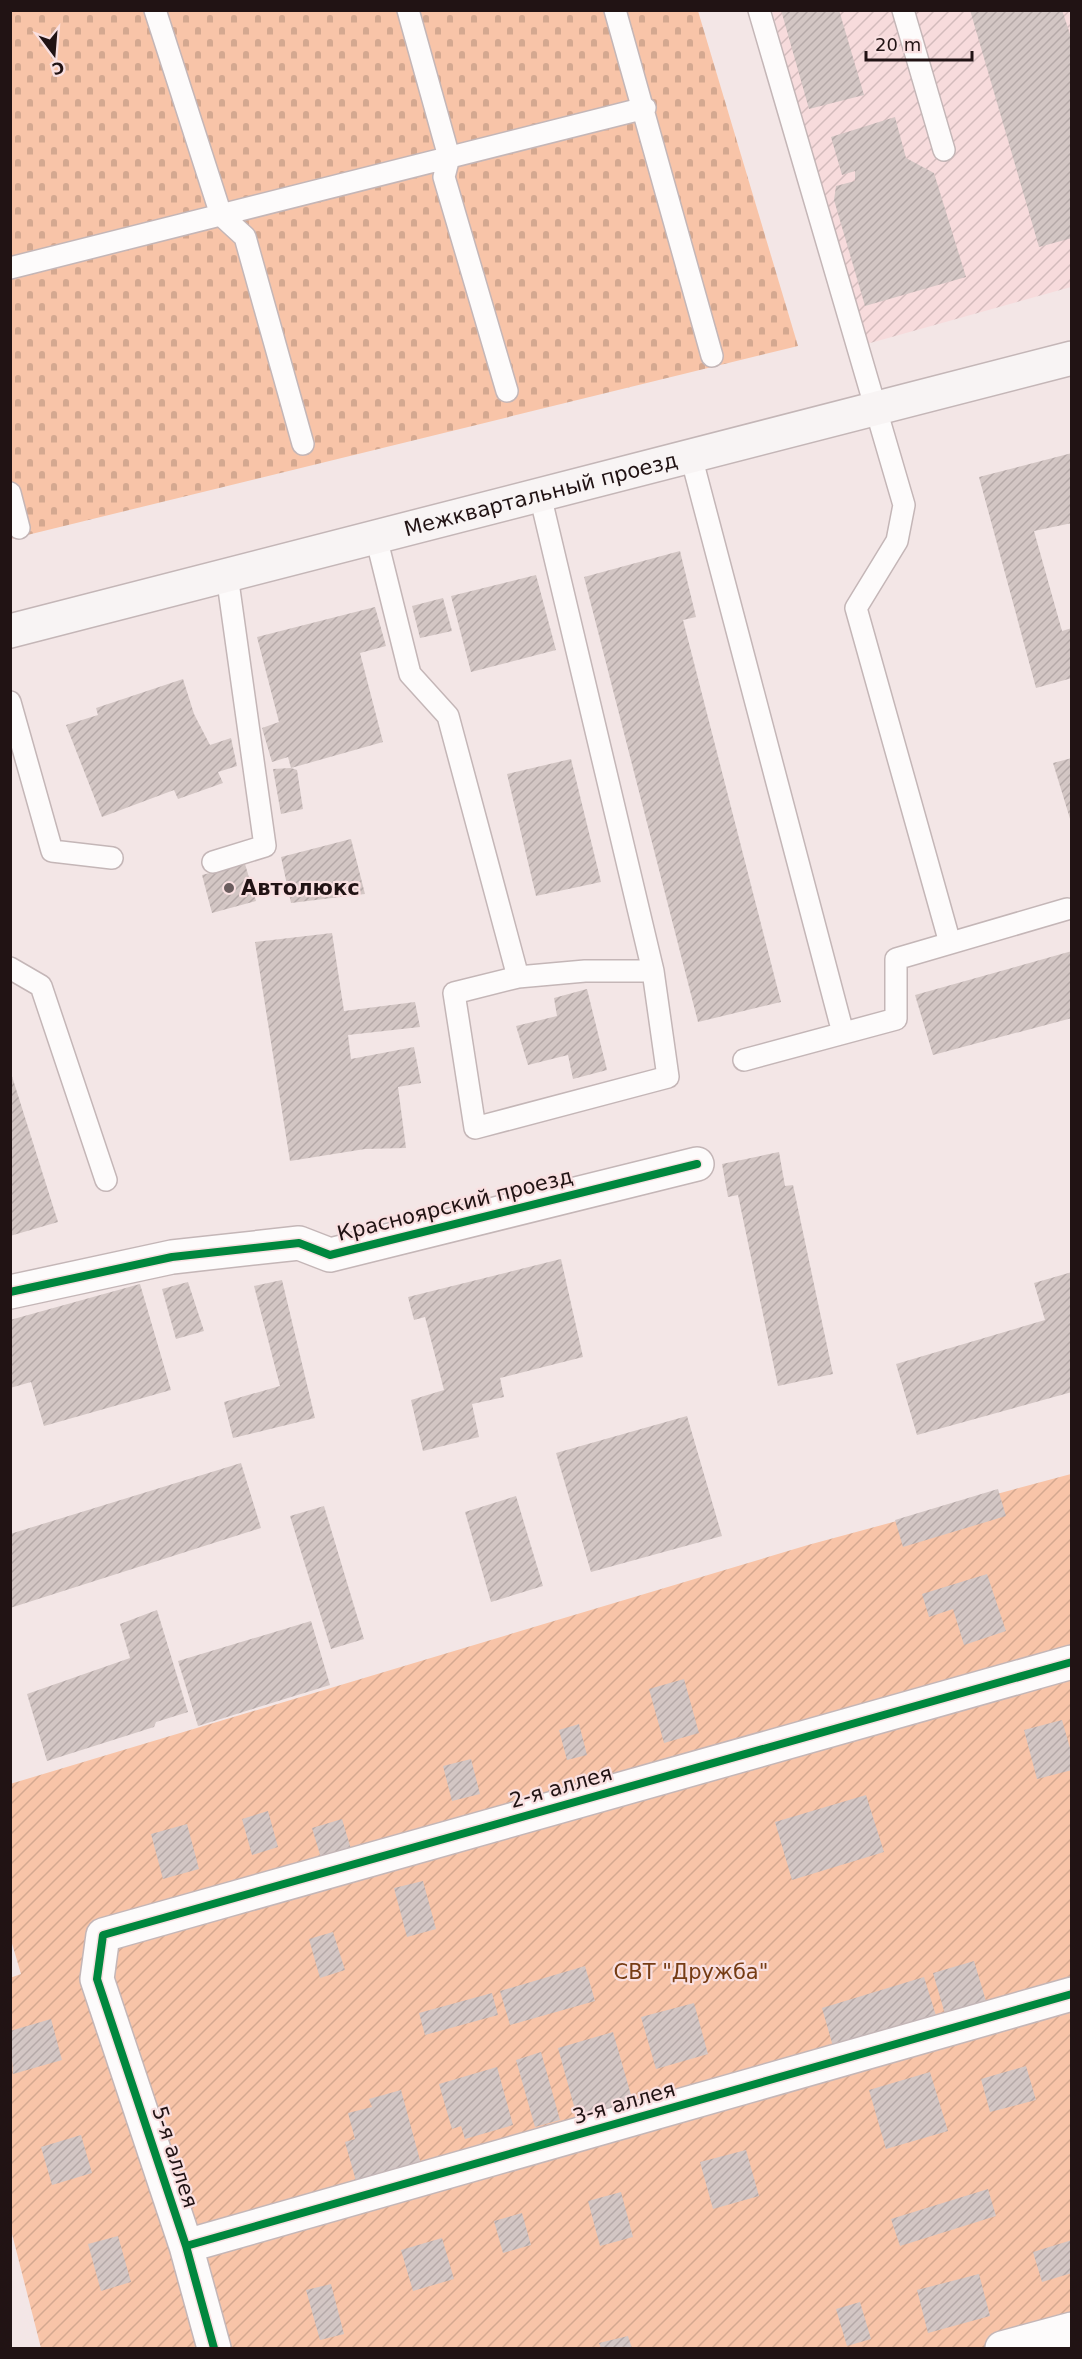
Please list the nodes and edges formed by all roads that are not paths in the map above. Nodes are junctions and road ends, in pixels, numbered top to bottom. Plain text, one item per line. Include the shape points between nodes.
1 (155, 10) edge
2 (408, 10) edge
3 (615, 10) edge
4 (759, 10) edge
5 (903, 10) edge
6 (645, 108) junction
7 (944, 150) dead end
8 (449, 157) junction
9 (221, 215) junction
10 (10, 268) edge
11 (712, 356) dead end
12 (1071, 358) edge
13 (507, 391) dead end
14 (876, 409) junction
15 (303, 444) dead end
16 (692, 456) junction
17 (10, 493) edge
18 (540, 495) junction
19 (19, 528) dead end
20 (376, 537) junction
21 (227, 576) junction
22 (10, 631) edge
23 (10, 702) edge
24 (112, 858) dead end
25 (213, 862) dead end
26 (1067, 909) dead end
27 (950, 943) junction
28 (10, 968) edge
29 (653, 971) junction
30 (518, 977) junction
31 (843, 1033) junction
32 (744, 1060) dead end
33 (697, 1164) dead end
34 (106, 1180) dead end
35 (10, 1292) edge
36 (1071, 1662) edge
37 (97, 1979) joint
38 (1071, 1994) edge
39 (186, 2246) junction
40 (1071, 2329) edge
41 (214, 2349) edge
42 (1002, 2349) edge

1 - 9 lane
2 - 8 lane
3 - 6 lane
4 - 14 lane
5 - 7 lane
6 - 8 lane
6 - 11 lane
8 - 9 lane
8 - 13 lane via 444,177
9 - 10 lane
9 - 15 lane via 244,237
12 - 14 main road, Межквартальный проезд
14 - 16 main road, Межквартальный проезд
14 - 27 lane via 904,505 897,541 856,608
16 - 18 main road, Межквартальный проезд
16 - 31 lane
17 - 19 lane
18 - 20 main road, Межквартальный проезд
18 - 29 lane
20 - 21 main road, Межквартальный проезд
20 - 30 lane via 410,674 448,716
21 - 22 main road, Межквартальный проезд
21 - 25 lane via 265,846
23 - 24 lane via 52,851
26 - 27 lane
27 - 31 lane via 896,959 897,1019
28 - 34 lane via 42,986
29 - 30 lane via 585,971
29 - 30 lane via 668,1077 475,1128 454,993
31 - 32 lane
33 - 35 street, Красноярский проезд via 330,1255 299,1243 184,1256
36 - 37 street, 2-я аллея via 143,1922 104,1935
37 - 39 street, 5-я аллея
38 - 39 street, 3-я аллея
39 - 41 street, 5-я аллея
40 - 42 street

